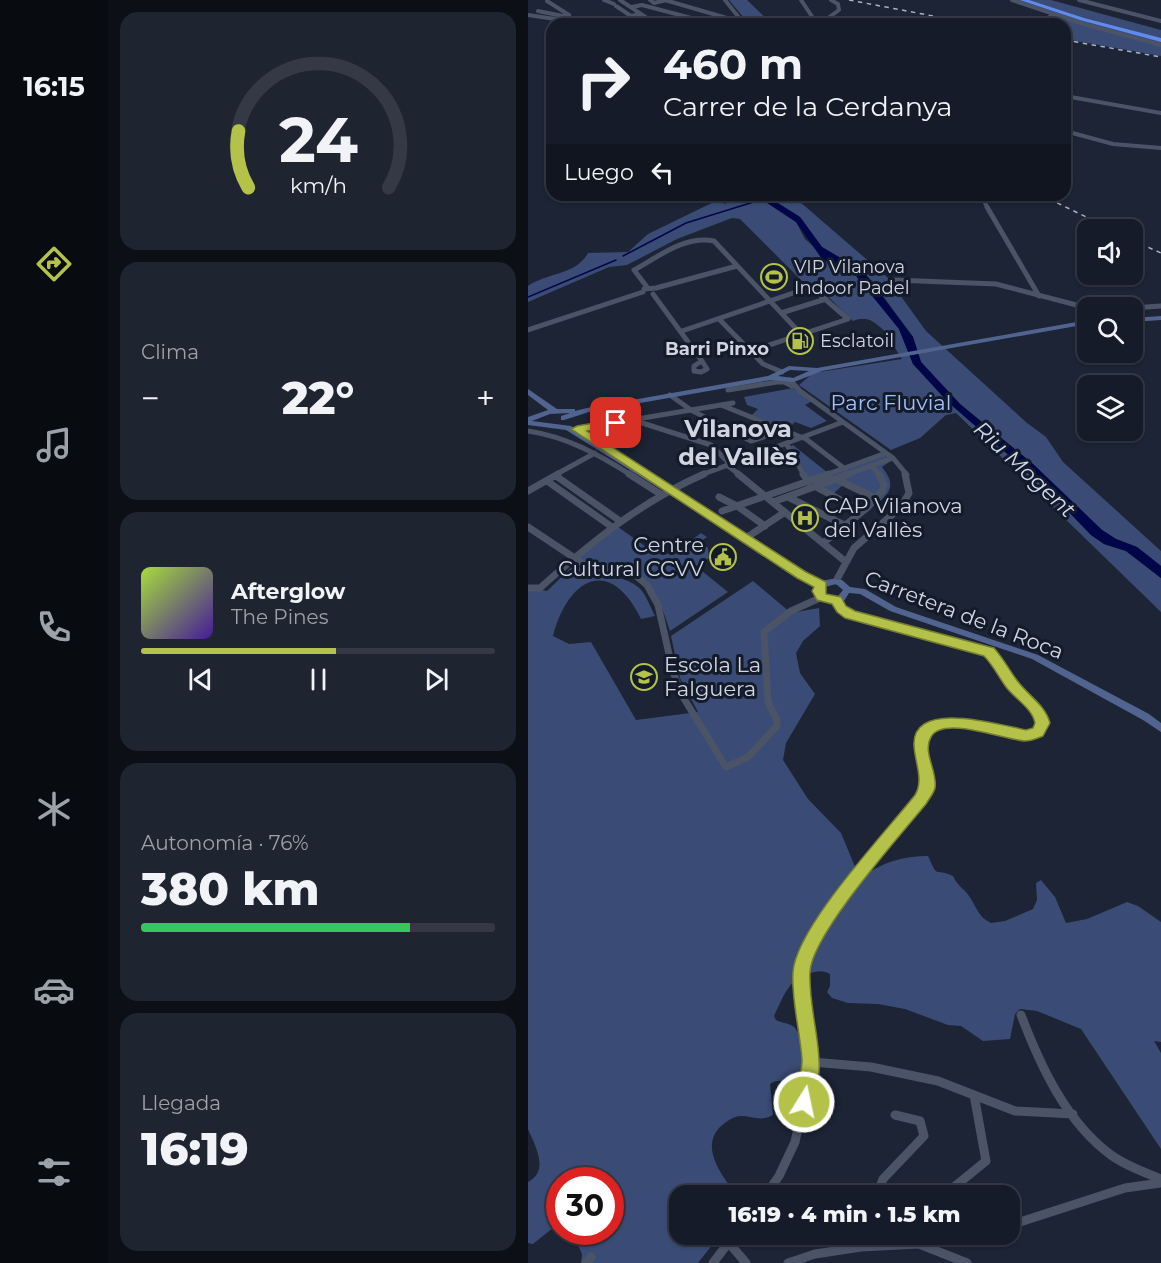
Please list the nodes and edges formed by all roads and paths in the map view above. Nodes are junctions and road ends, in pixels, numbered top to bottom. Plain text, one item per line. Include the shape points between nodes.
1 (604, 0) edge
2 (620, 0) edge
3 (650, 0) edge
4 (665, 0) edge
5 (725, 0) edge
6 (801, 0) edge
7 (831, 0) edge
8 (1012, 0) edge
9 (1023, 0) edge
10 (1038, 0) edge
11 (1079, 0) edge
12 (547, 1) edge
13 (632, 8) junction
14 (641, 14) junction
15 (1053, 14) junction
16 (528, 15) edge
17 (545, 16) junction
18 (571, 16) junction
19 (631, 16) junction
20 (555, 18) edge
21 (579, 18) edge
22 (634, 18) edge
23 (647, 18) edge
24 (691, 18) edge
25 (724, 18) edge
26 (739, 18) edge
27 (815, 18) edge
28 (828, 18) edge
29 (1048, 18) edge
30 (1067, 18) edge
31 (1071, 19) edge
32 (1161, 21) edge
33 (1161, 35) edge
34 (1161, 40) edge
35 (1161, 45) edge
36 (1071, 97) edge
37 (1161, 113) edge
38 (1071, 133) edge
39 (1161, 148) edge
40 (984, 201) edge
41 (737, 266) junction
42 (894, 280) dead end
43 (645, 290) junction
44 (655, 291) junction
45 (1039, 296) junction
46 (826, 299) junction
47 (769, 301) junction
48 (1077, 305) edge
49 (1143, 307) edge
50 (1161, 312) edge
51 (781, 313) junction
52 (719, 318) junction
53 (1143, 319) edge
54 (1077, 324) edge
55 (528, 330) edge
56 (682, 331) junction
57 (801, 334) junction
58 (752, 351) junction
59 (702, 361) dead end
60 (770, 367) junction
61 (786, 375) junction
62 (800, 380) junction
63 (752, 381) junction
64 (726, 388) junction
65 (530, 393) edge
66 (670, 395) junction
67 (733, 403) junction
68 (721, 405) junction
69 (691, 410) junction
70 (737, 411) junction
71 (560, 415) junction
72 (542, 418) junction
73 (634, 420) junction
74 (528, 422) edge
75 (843, 422) junction
76 (553, 425) junction
77 (577, 429) junction
78 (785, 430) junction
79 (528, 431) edge
80 (806, 439) junction
81 (787, 445) junction
82 (595, 453) junction
83 (886, 453) junction
84 (892, 458) junction
85 (730, 466) junction
86 (871, 466) junction
87 (845, 469) junction
88 (642, 473) junction
89 (556, 476) junction
90 (836, 479) junction
91 (546, 481) junction
92 (808, 482) junction
93 (816, 487) junction
94 (528, 491) edge
95 (666, 493) junction
96 (718, 497) dead end
97 (789, 497) junction
98 (877, 499) junction
99 (770, 500) junction
100 (737, 506) junction
101 (722, 511) dead end
102 (862, 511) junction
103 (785, 512) junction
104 (620, 521) junction
105 (844, 525) junction
106 (765, 526) junction
107 (528, 527) edge
108 (612, 527) junction
109 (746, 538) junction
110 (823, 543) junction
111 (573, 559) junction
112 (846, 561) junction
113 (836, 581) junction
114 (821, 585) junction
115 (528, 588) edge
116 (847, 590) junction
117 (822, 597) junction
118 (836, 600) junction
119 (1161, 728) edge
120 (1021, 1016) dead end
121 (812, 1062) junction
122 (974, 1095) junction
123 (1073, 1114) junction
124 (895, 1115) dead end
125 (1161, 1181) edge
126 (773, 1185) edge
127 (881, 1185) edge
128 (957, 1185) edge
129 (1020, 1222) dead end
130 (727, 1245) edge
131 (736, 1245) edge
132 (876, 1245) edge
133 (932, 1245) edge
134 (861, 1247) joint
135 (713, 1263) edge
136 (746, 1263) edge
137 (788, 1263) edge
138 (967, 1263) edge

1 - 19 street
2 - 13 street
3 - 4 street
4 - 25 street
5 - 26 street
6 - 27 street
7 - 28 street via 839,8
8 - 15 street
9 - 34 highway
10 - 33 highway
11 - 32 street
12 - 18 street
13 - 14 street
13 - 24 street via 642,5
14 - 19 street
14 - 23 street
15 - 29 street
15 - 30 street
16 - 17 street
17 - 18 street via 538,11
17 - 20 street
18 - 21 street
19 - 22 street
31 - 35 street
36 - 37 street
38 - 39 street via 1113,144
40 - 45 street
41 - 43 street via 714,241 698,238 634,270
41 - 44 street
41 - 47 street
42 - 45 street via 996,284
43 - 44 street
43 - 55 street
44 - 56 street
45 - 48 street
46 - 47 street via 811,287
46 - 51 street
46 - 57 street via 848,320
47 - 51 street
47 - 52 street
49 - 50 street
50 - 53 street
51 - 57 street
52 - 56 street
52 - 58 street
54 - 62 street via 820,369
56 - 59 street
57 - 58 street
58 - 60 street
60 - 61 street
60 - 63 street via 769,374
61 - 62 street
61 - 62 street
61 - 63 street
62 - 64 street
62 - 75 street
63 - 64 street
64 - 66 street
64 - 67 street
65 - 71 street
65 - 72 street
66 - 69 street
66 - 71 street
67 - 68 street
67 - 70 street
68 - 69 street
68 - 70 street
69 - 73 street
69 - 78 street via 751,441
70 - 78 street
71 - 72 street
71 - 76 street
71 - 77 street
72 - 74 street
72 - 76 street
73 - 77 street
73 - 85 street via 711,444
75 - 80 street
75 - 83 street
76 - 88 street via 568,428
77 - 88 street
78 - 80 street
79 - 82 street via 564,438
80 - 81 street
80 - 87 street
81 - 85 street
81 - 92 street
82 - 89 street
82 - 95 street
83 - 84 street
83 - 87 street
84 - 86 street
84 - 112 street via 907,476 909,494 901,507 854,548
85 - 95 street
85 - 99 street
86 - 90 street
86 - 98 street via 883,482
87 - 92 street
88 - 95 street
89 - 91 street
89 - 104 street
90 - 93 street
90 - 98 street
91 - 94 street
91 - 108 street
92 - 99 street
93 - 97 street
93 - 102 street
95 - 104 street
95 - 109 street
96 - 100 street
97 - 99 street
97 - 105 street
98 - 102 street
99 - 100 street
99 - 103 street
100 - 101 street
100 - 106 street
102 - 105 street
103 - 106 street
103 - 110 street
104 - 108 street
105 - 110 street
106 - 109 street
107 - 111 street
108 - 111 street
109 - 114 street
110 - 112 street
111 - 115 street via 540,588
111 - 117 street via 585,565 633,573 646,585 658,605 673,672 683,697 726,767 736,766 777,726 768,702 764,632 797,606
112 - 113 street
113 - 114 street
113 - 116 street
114 - 117 street
116 - 118 street
116 - 119 street, Carretera de la Roca via 862,591 893,609 1035,657
117 - 118 street
118 - 121 street via 850,615 989,652 1040,714 1043,723 1038,732 1026,735 945,723 933,725 925,732 921,743 928,787 921,800 840,899 805,953 802,973
120 - 123 street via 1031,1044
121 - 122 street via 908,1074
121 - 126 street via 795,1142
122 - 123 street via 1015,1111
122 - 128 street via 986,1161
123 - 125 street via 1100,1147
124 - 127 street via 920,1121 924,1136
125 - 129 street via 1125,1188
130 - 135 street
131 - 136 street
132 - 134 street
133 - 138 street
134 - 137 street via 815,1254

